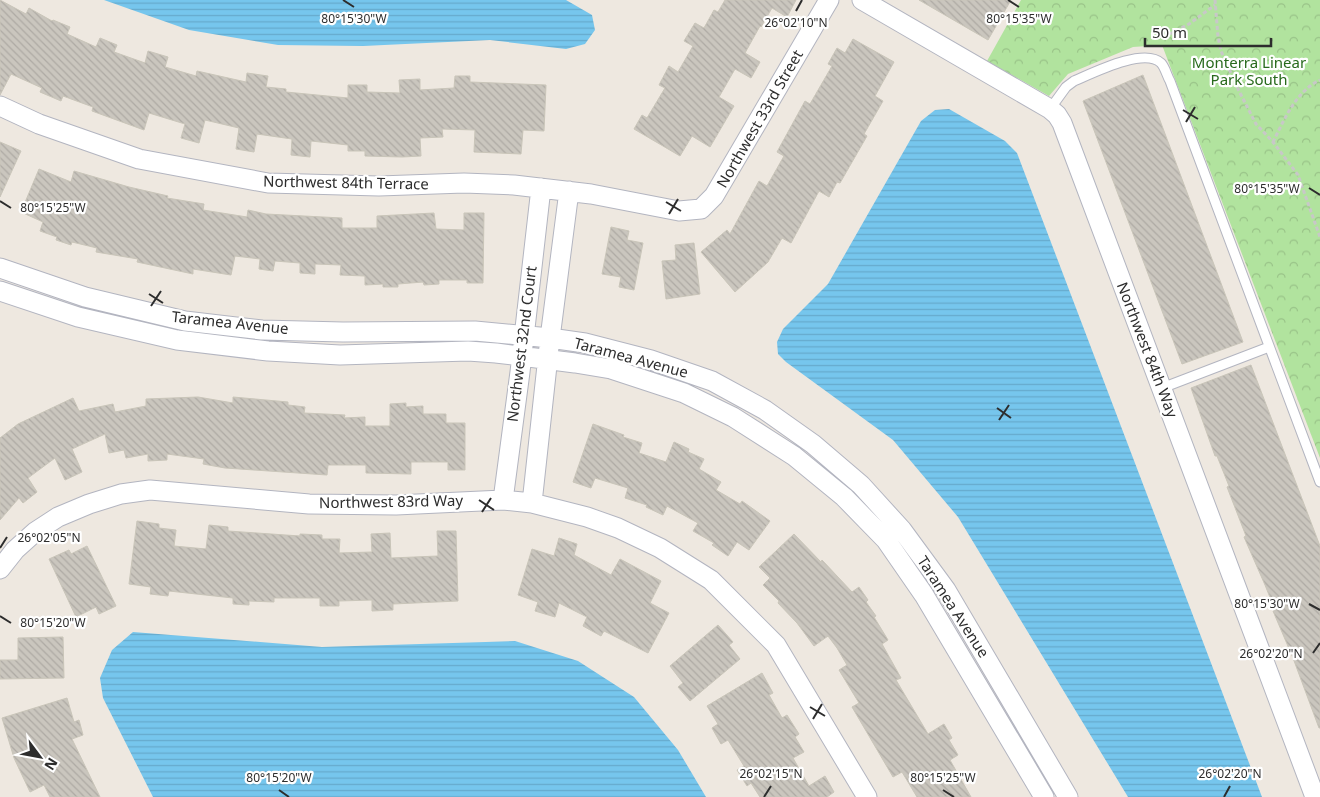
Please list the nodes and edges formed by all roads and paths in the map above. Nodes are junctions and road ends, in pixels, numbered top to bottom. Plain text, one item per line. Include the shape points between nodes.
1 (829, 0) edge
2 (862, 0) edge
3 (1215, 2) edge
4 (1170, 34) dead end
5 (1320, 80) edge
6 (0, 106) edge
7 (1050, 109) junction
8 (1273, 142) junction
9 (541, 188) junction
10 (569, 191) junction
11 (702, 209) joint
12 (1320, 236) edge
13 (0, 268) edge
14 (0, 291) edge
15 (523, 336) junction
16 (550, 338) junction
17 (1270, 347) junction
18 (521, 357) junction
19 (547, 360) junction
20 (1162, 388) junction
21 (1320, 482) edge
22 (503, 500) junction
23 (532, 502) junction
24 (0, 569) edge
25 (868, 797) edge
26 (1044, 797) edge
27 (1068, 797) edge
28 (1315, 797) edge

1 - 11 street, Northwest 33rd Street via 714,196
2 - 7 street, Northwest 84th Way
3 - 4 path via 1189,24
3 - 8 path via 1221,51 1253,119
5 - 8 path via 1297,99
6 - 9 street, Northwest 84th Terrace via 39,124 139,159 268,184 379,186 464,183
7 - 17 lane via 1074,81 1132,58 1149,57 1161,63
7 - 20 street, Northwest 84th Way via 1062,123
8 - 12 path via 1298,175
9 - 10 street, Northwest 84th Terrace
9 - 15 street, Northwest 32nd Court
10 - 11 street, Northwest 84th Terrace via 679,211
10 - 16 street, Northwest 32nd Court
13 - 15 street, Taramea Avenue via 85,297 185,321 262,330 475,331
14 - 18 street, Taramea Avenue via 78,317 177,340 268,351 340,354 468,351
15 - 16 street, Taramea Avenue
15 - 18 street, Northwest 32nd Court
16 - 19 street, Northwest 32nd Court
16 - 27 street, Taramea Avenue via 642,357 712,381 765,410 814,444 861,485 902,530 946,590
17 - 20 lane
17 - 21 lane
18 - 19 street, Taramea Avenue
18 - 22 street, Northwest 32nd Court
19 - 23 street, Northwest 32nd Court
19 - 26 street, Taramea Avenue via 611,369 684,392 733,417 794,456 844,497 886,540 924,595
20 - 28 street, Northwest 84th Way
22 - 23 street, Northwest 83rd Way
22 - 24 street, Northwest 83rd Way via 396,505 309,504 150,490 121,494 58,517 15,550
23 - 25 street, Northwest 83rd Way via 618,528 660,548 711,580 776,645

